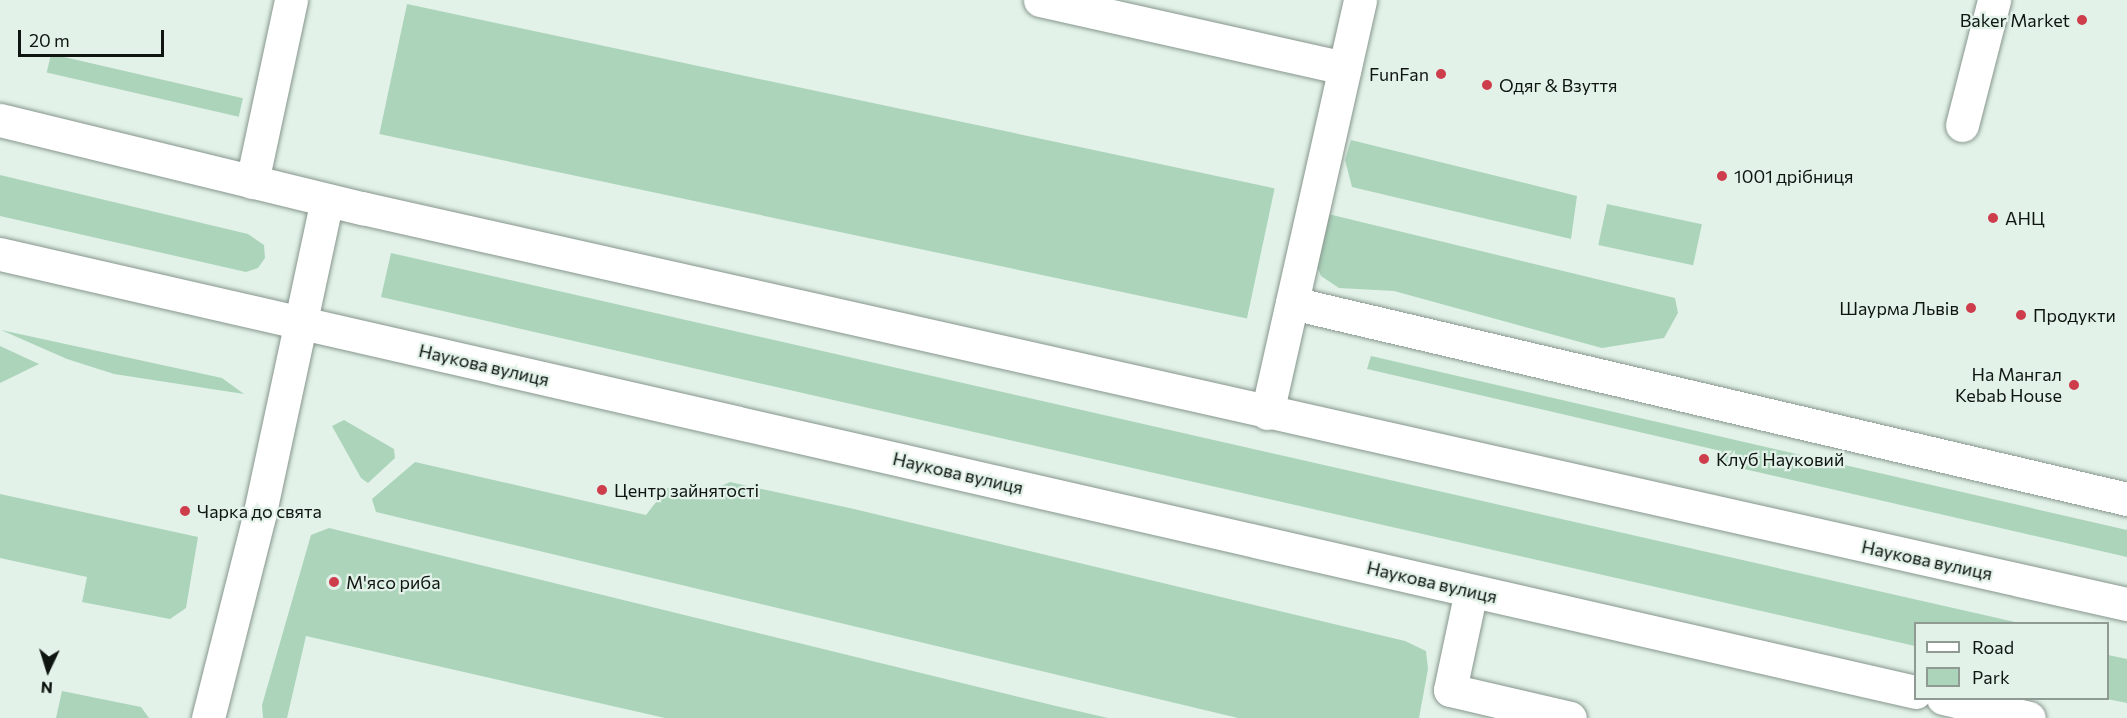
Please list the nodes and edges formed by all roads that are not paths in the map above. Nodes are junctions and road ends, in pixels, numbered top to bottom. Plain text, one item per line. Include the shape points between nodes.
1 (291, 0) edge
2 (1040, 0) edge
3 (1360, 0) edge
4 (1994, 0) edge
5 (1345, 68) junction
6 (0, 120) edge
7 (1962, 125) dead end
8 (252, 182) junction
9 (327, 200) junction
10 (0, 254) edge
11 (1292, 303) junction
12 (303, 323) junction
13 (1267, 413) junction
14 (2127, 499) edge
15 (1471, 591) junction
16 (2127, 604) edge
17 (1914, 692) edge
18 (1948, 700) edge
19 (208, 718) edge
20 (1570, 718) edge
21 (2029, 718) edge

1 - 8 main road
2 - 5 main road
3 - 5 main road
4 - 7 main road
5 - 11 main road
6 - 8 main road, Наукова вулиця
8 - 9 main road, Наукова вулиця
9 - 12 main road
9 - 13 main road, Наукова вулиця
10 - 12 main road, Наукова вулиця
11 - 13 main road
11 - 14 main road
12 - 15 main road, Наукова вулиця
12 - 19 main road
13 - 16 main road, Наукова вулиця
15 - 17 main road, Наукова вулиця
15 - 20 main road via 1449,690
18 - 21 main road

